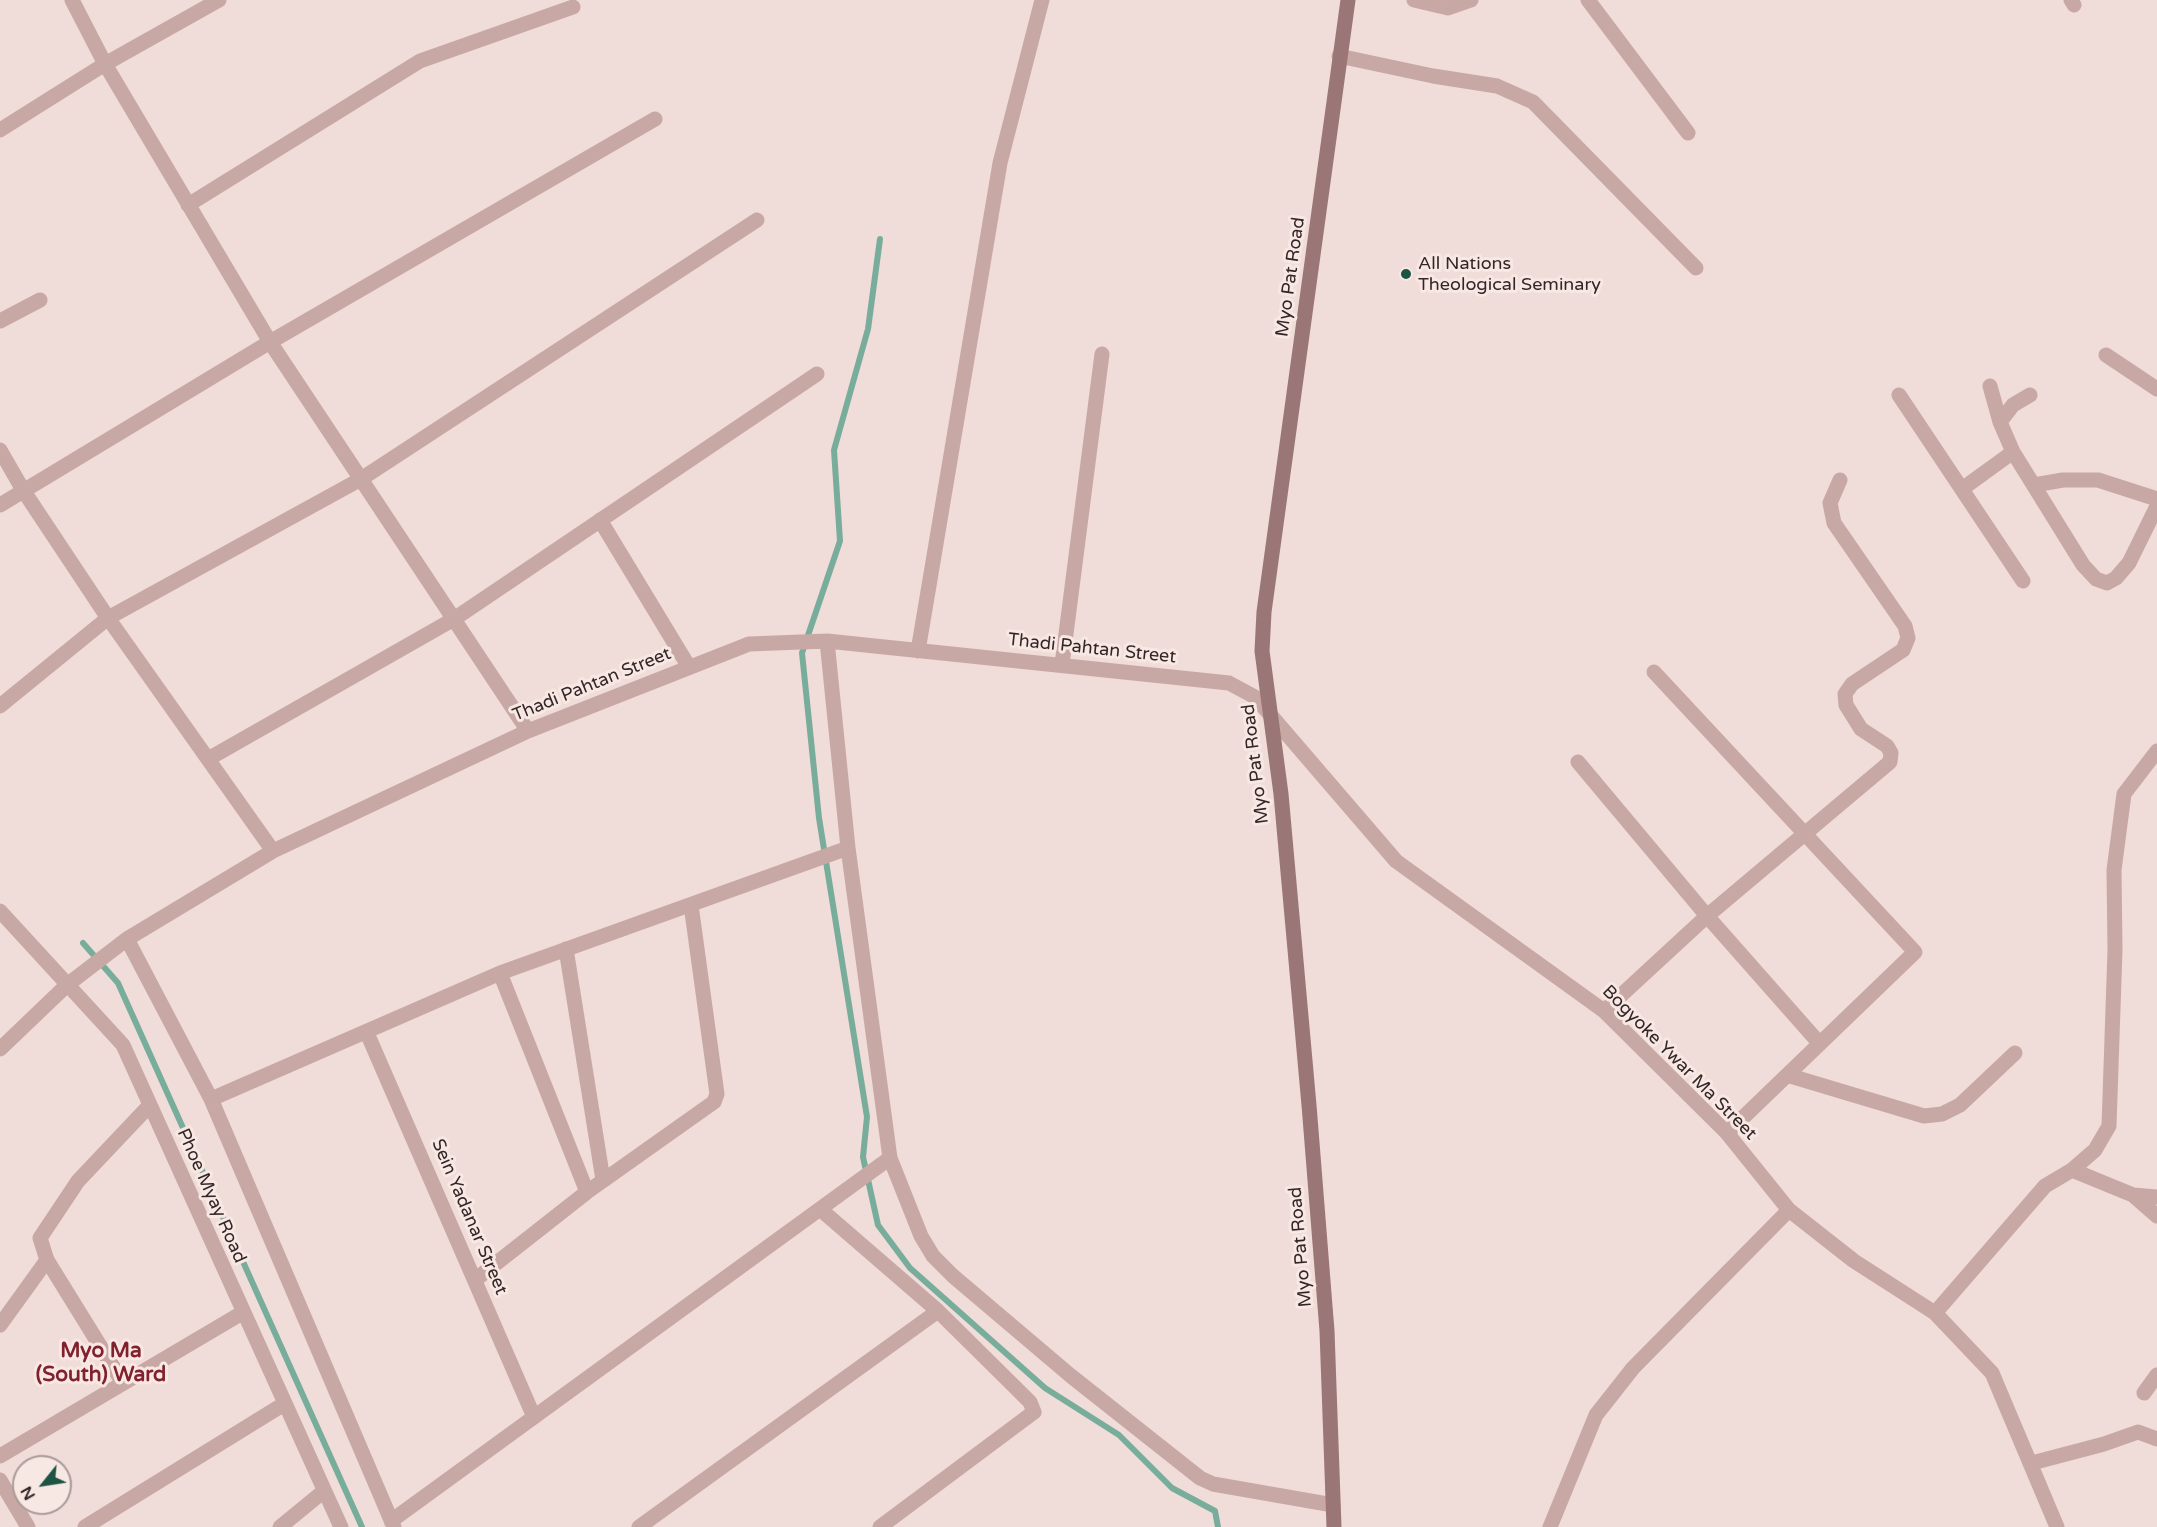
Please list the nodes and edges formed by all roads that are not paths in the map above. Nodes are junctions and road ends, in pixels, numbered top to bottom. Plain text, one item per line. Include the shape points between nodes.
1 (72, 0) edge
2 (219, 0) edge
3 (1042, 0) edge
4 (1348, 0) edge
5 (1414, 0) edge
6 (1471, 0) edge
7 (1588, 0) edge
8 (573, 7) dead end
9 (1339, 56) junction
10 (105, 64) junction
11 (656, 119) dead end
12 (0, 130) edge
13 (1688, 133) dead end
14 (189, 205) junction
15 (757, 220) dead end
16 (1696, 268) dead end
17 (40, 300) dead end
18 (0, 321) edge
19 (270, 342) junction
20 (1102, 354) dead end
21 (2106, 356) dead end
22 (817, 374) dead end
23 (1990, 386) dead end
24 (2157, 389) edge
25 (1899, 395) dead end
26 (2030, 395) dead end
27 (2000, 422) junction
28 (0, 450) edge
29 (2013, 452) junction
30 (361, 479) junction
31 (1840, 480) dead end
32 (2034, 486) junction
33 (1962, 489) junction
34 (23, 490) junction
35 (2157, 499) edge
36 (0, 505) edge
37 (2157, 506) edge
38 (600, 520) junction
39 (2023, 581) dead end
40 (108, 618) junction
41 (454, 619) junction
42 (827, 641) junction
43 (918, 651) junction
44 (1062, 665) junction
45 (689, 667) junction
46 (1654, 672) dead end
47 (0, 706) edge
48 (1270, 715) junction
49 (528, 731) junction
50 (2157, 751) edge
51 (208, 759) junction
52 (1578, 762) dead end
53 (1805, 832) junction
54 (848, 848) junction
55 (273, 851) junction
56 (692, 905) junction
57 (0, 911) edge
58 (1707, 916) junction
59 (127, 939) junction
60 (566, 949) junction
61 (500, 973) junction
62 (67, 985) junction
63 (1604, 1011) junction
64 (367, 1033) junction
65 (1820, 1044) junction
66 (0, 1049) edge
67 (2015, 1053) dead end
68 (1787, 1075) junction
69 (211, 1100) junction
70 (149, 1106) junction
71 (1727, 1133) junction
72 (890, 1158) junction
73 (2072, 1170) junction
74 (603, 1180) junction
75 (587, 1192) junction
76 (2133, 1195) junction
77 (2157, 1197) edge
78 (820, 1209) junction
79 (1789, 1210) junction
80 (2157, 1216) edge
81 (47, 1260) junction
82 (474, 1280) junction
83 (938, 1311) junction
84 (242, 1313) junction
85 (1935, 1313) junction
86 (0, 1325) edge
87 (2157, 1376) edge
88 (123, 1383) junction
89 (2144, 1393) dead end
90 (284, 1404) junction
91 (534, 1417) junction
92 (2157, 1439) edge
93 (0, 1456) edge
94 (2032, 1463) junction
95 (0, 1480) edge
96 (324, 1491) junction
97 (1333, 1505) junction
98 (392, 1524) edge
99 (28, 1527) edge
100 (85, 1527) edge
101 (280, 1527) edge
102 (341, 1527) edge
103 (639, 1527) edge
104 (880, 1527) edge
105 (1334, 1527) edge
106 (1550, 1527) edge
107 (2057, 1527) edge

1 - 10 street
2 - 10 street
3 - 43 street via 1000,163
4 - 9 main road, Myo Pat Road
5 - 6 street via 1448,8
7 - 13 street
8 - 14 street via 420,61
9 - 16 street via 1497,86 1533,102
9 - 48 main road, Myo Pat Road via 1264,612 1262,651
10 - 12 street
10 - 14 street
11 - 19 street
14 - 19 street
15 - 30 street
17 - 18 street
19 - 30 street
19 - 34 street
20 - 44 street
21 - 24 street
22 - 38 street
23 - 27 street
25 - 33 street
26 - 27 street via 2013,405
27 - 29 street
28 - 34 street
29 - 32 street
29 - 33 street
30 - 40 street
30 - 41 street
31 - 53 street via 1830,503 1834,523 1905,626 1908,638 1903,650 1852,684 1845,694 1846,705 1861,729 1887,746 1890,762
32 - 35 street via 2063,480 2098,480
32 - 37 street via 2084,565 2096,579 2107,583 2129,563
33 - 39 street
34 - 36 street
34 - 40 street
38 - 41 street
38 - 45 street
40 - 47 street
40 - 51 street
41 - 49 street
41 - 51 street
42 - 43 street, Thadi Pahtan Street
42 - 45 street, Thadi Pahtan Street via 749,644
42 - 54 street
43 - 44 street, Thadi Pahtan Street
44 - 48 street, Thadi Pahtan Street via 1229,683 1256,697
45 - 49 street, Thadi Pahtan Street
46 - 53 street
48 - 63 street, Bogyoke Ywar Ma Street via 1396,861
48 - 97 main road, Myo Pat Road via 1310,1105 1327,1331
49 - 55 street, Thadi Pahtan Street
50 - 73 street via 2124,794 2114,870 2109,1126 2095,1150
51 - 55 street
52 - 58 street
53 - 58 street
53 - 65 street via 1915,952
54 - 56 street
54 - 72 street
55 - 59 street, Thadi Pahtan Street
56 - 60 street
56 - 74 street via 717,1094 704,1110
57 - 62 street, Phoe Myay Road
58 - 63 street
58 - 65 street
59 - 62 street, Thadi Pahtan Street
59 - 69 street
60 - 61 street
60 - 74 street
61 - 64 street
61 - 75 street
62 - 66 street, Thadi Pahtan Street
62 - 70 street, Phoe Myay Road via 123,1045
63 - 71 street, Bogyoke Ywar Ma Street
64 - 69 street
64 - 82 street, Sein Yadanar Street
65 - 68 street
67 - 68 street via 1960,1105 1942,1114 1924,1116
68 - 71 street
69 - 98 street
70 - 81 street via 78,1181 40,1238
70 - 84 street, Phoe Myay Road
71 - 79 street, Bogyoke Ywar Ma Street
72 - 78 street
72 - 97 street via 933,1256 1071,1376 1200,1478 1213,1484
73 - 76 street
73 - 85 street via 2045,1186
74 - 75 street
75 - 82 street
76 - 77 street
76 - 80 street
78 - 83 street
78 - 91 street
79 - 85 street, Bogyoke Ywar Ma Street via 1854,1261
79 - 106 street via 1633,1368 1596,1415
81 - 86 street
81 - 88 street
82 - 91 street, Sein Yadanar Street
83 - 103 street
83 - 104 street via 1030,1402 1034,1412
84 - 88 street
84 - 90 street, Phoe Myay Road
85 - 94 street, Bogyoke Ywar Ma Street via 1992,1374
87 - 89 street
88 - 93 street
90 - 96 street, Phoe Myay Road
90 - 100 street
91 - 98 street
92 - 94 street via 2138,1432
94 - 107 street, Bogyoke Ywar Ma Street
95 - 99 street
96 - 101 street
96 - 102 street, Phoe Myay Road
97 - 105 main road, Myo Pat Road

